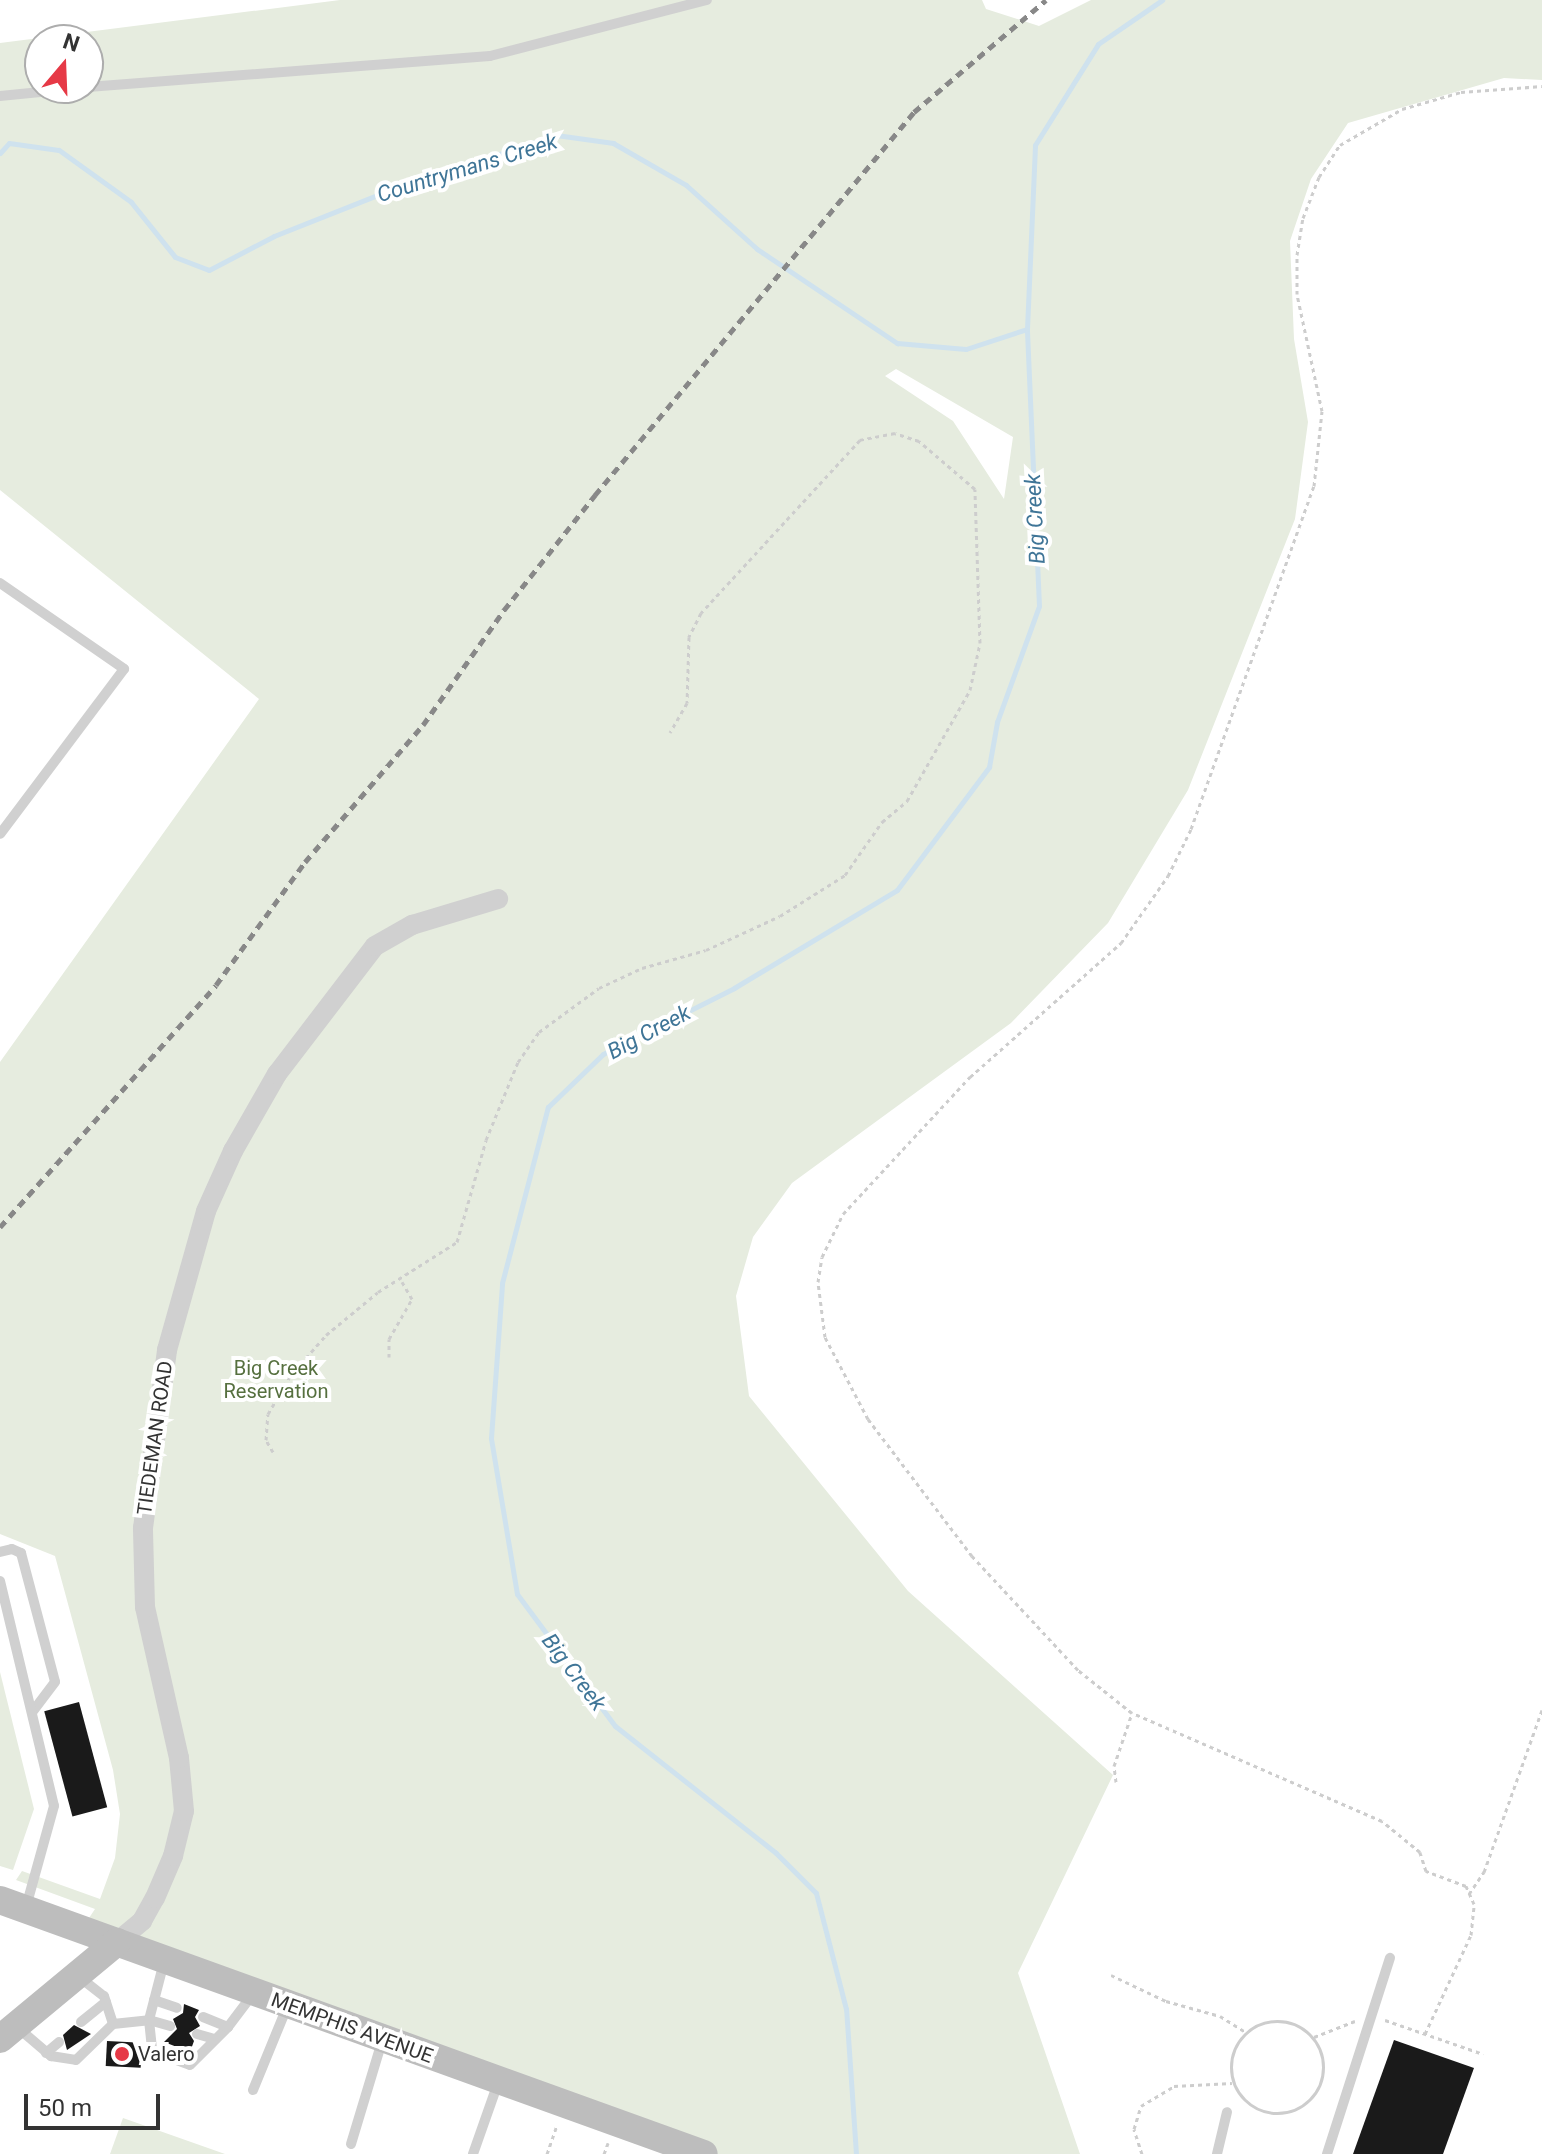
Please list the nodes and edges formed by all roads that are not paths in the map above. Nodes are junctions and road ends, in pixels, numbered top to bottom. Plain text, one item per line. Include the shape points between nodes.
1 (707, 0) edge
2 (104, 86) edge
3 (24, 94) edge
4 (0, 96) edge
5 (0, 583) edge
6 (0, 834) edge
7 (498, 899) dead end
8 (0, 1552) edge
9 (0, 1581) edge
10 (32, 1712) junction
11 (12, 1904) edge
12 (117, 1942) junction
13 (1390, 1958) dead end
14 (165, 1960) junction
15 (77, 1976) junction
16 (254, 1992) junction
17 (154, 2000) junction
18 (106, 2002) junction
19 (288, 2005) junction
20 (177, 2008) dead end
21 (203, 2017) dead end
22 (149, 2020) junction
23 (81, 2022) dead end
24 (113, 2024) junction
25 (170, 2026) dead end
26 (228, 2027) junction
27 (8, 2032) edge
28 (197, 2034) dead end
29 (215, 2039) junction
30 (383, 2039) junction
31 (59, 2042) dead end
32 (46, 2053) junction
33 (499, 2081) junction
34 (253, 2090) dead end
35 (1227, 2112) dead end
36 (351, 2144) dead end
37 (473, 2154) edge
38 (704, 2154) edge
39 (1217, 2154) edge
40 (1327, 2154) edge

1 - 2 lane via 490,56
3 - 4 lane
5 - 6 lane via 124,669
7 - 12 street, TIEDEMAN ROAD via 412,925 375,946 277,1074 206,1211 167,1350 143,1528 145,1607 179,1758 184,1811 155,1898 142,1921
8 - 10 lane via 21,1553 55,1682
9 - 10 lane
10 - 11 lane via 54,1806
11 - 12 main road, MEMPHIS AVENUE
12 - 14 main road, MEMPHIS AVENUE
12 - 15 main road, TIEDEMAN ROAD
13 - 40 lane
14 - 16 main road, MEMPHIS AVENUE
14 - 17 lane
15 - 18 lane
15 - 27 main road, TIEDEMAN ROAD
16 - 19 main road, MEMPHIS AVENUE
16 - 26 lane
17 - 20 lane
17 - 22 lane
18 - 23 lane
18 - 24 lane
19 - 30 main road, MEMPHIS AVENUE
19 - 34 lane
21 - 26 lane
22 - 24 lane
22 - 25 lane
22 - 29 lane via 152,2051 190,2065
24 - 32 lane via 76,2060
26 - 29 lane
27 - 32 lane
28 - 29 lane
30 - 33 main road, MEMPHIS AVENUE
30 - 36 lane
31 - 32 lane
33 - 37 lane
33 - 38 main road, MEMPHIS AVENUE
35 - 39 lane

